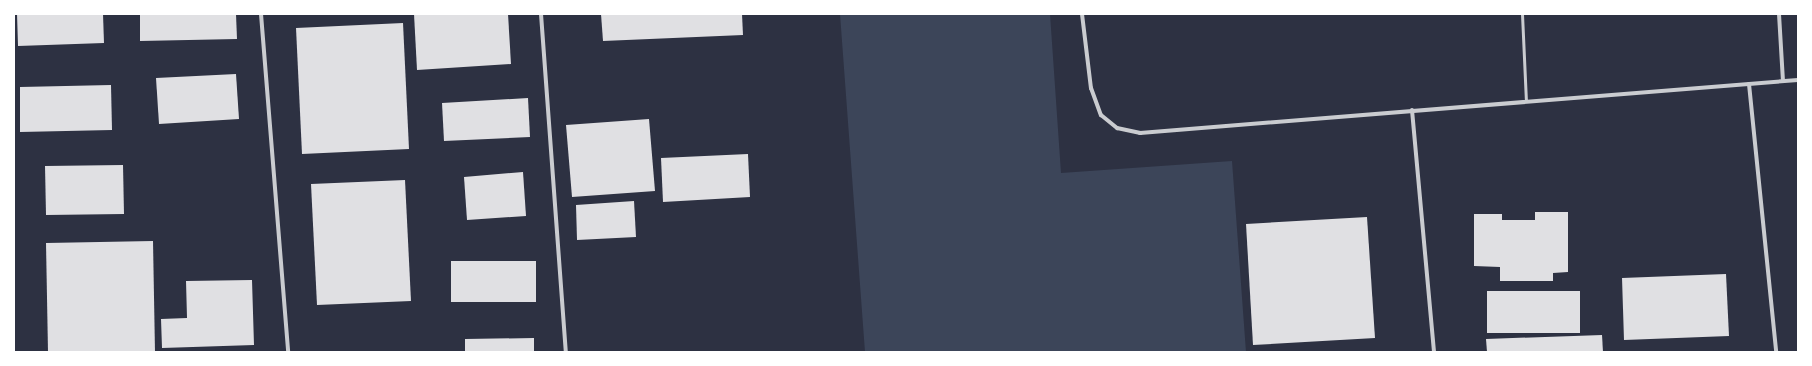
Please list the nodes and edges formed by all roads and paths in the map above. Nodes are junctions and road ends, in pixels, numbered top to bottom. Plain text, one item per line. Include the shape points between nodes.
1 (261, 14) edge
2 (541, 14) edge
3 (1082, 14) edge
4 (1522, 14) edge
5 (1779, 14) edge
6 (1798, 80) edge
7 (1783, 81) junction
8 (1749, 84) junction
9 (1526, 101) junction
10 (1412, 110) junction
11 (288, 352) edge
12 (566, 352) edge
13 (1434, 352) edge
14 (1776, 352) edge

1 - 11 street
2 - 12 street
3 - 10 street via 1091,88 1101,115 1117,128 1140,133
4 - 9 lane
5 - 7 street
6 - 7 street
7 - 8 street
8 - 9 street
8 - 14 street
9 - 10 street
10 - 13 street

